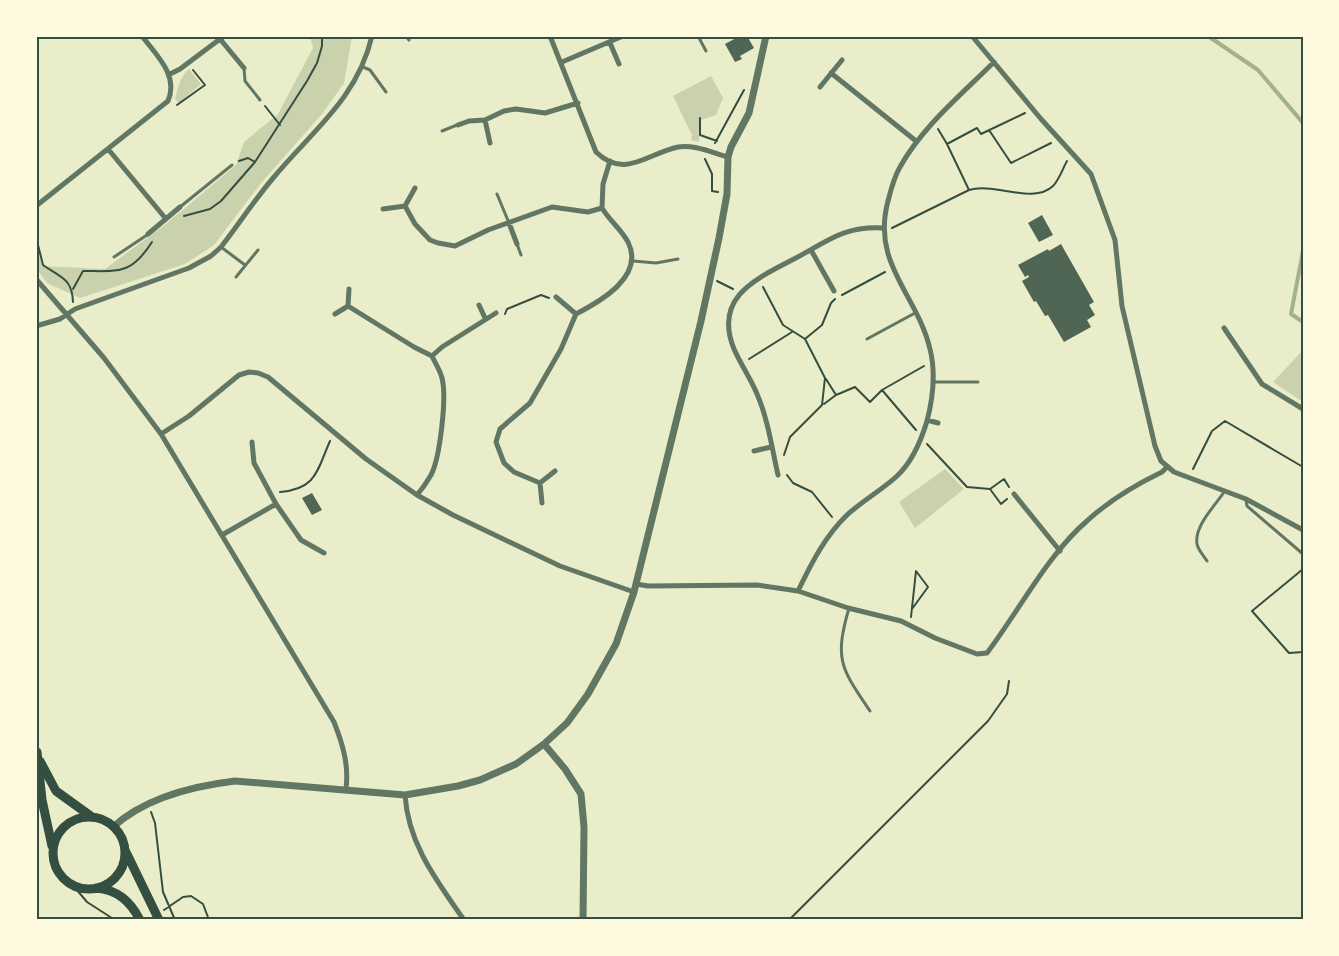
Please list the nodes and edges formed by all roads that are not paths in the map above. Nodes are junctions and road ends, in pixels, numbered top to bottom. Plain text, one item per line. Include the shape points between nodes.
1 (142, 36) edge
2 (372, 36) edge
3 (550, 36) edge
4 (623, 36) edge
5 (698, 36) edge
6 (766, 36) edge
7 (972, 36) edge
8 (222, 37) edge
9 (610, 43) junction
10 (706, 51) dead end
11 (842, 60) dead end
12 (561, 62) junction
13 (994, 62) junction
14 (619, 64) dead end
15 (363, 67) junction
16 (244, 68) joint
17 (170, 74) junction
18 (831, 74) junction
19 (820, 87) dead end
20 (386, 92) dead end
21 (260, 100) road end
22 (578, 103) junction
23 (484, 120) junction
24 (458, 125) joint
25 (442, 131) dead end
26 (916, 141) junction
27 (490, 143) dead end
28 (108, 148) junction
29 (728, 157) junction
30 (610, 162) junction
31 (232, 165) road end
32 (415, 188) dead end
33 (497, 194) dead end
34 (36, 206) edge
35 (405, 206) junction
36 (180, 207) joint
37 (602, 208) junction
38 (383, 209) dead end
39 (166, 219) junction
40 (509, 223) junction
41 (884, 230) junction
42 (148, 234) joint
43 (517, 244) joint
44 (221, 246) junction
45 (258, 250) dead end
46 (811, 250) junction
47 (521, 255) dead end
48 (114, 257) dead end
49 (678, 259) dead end
50 (633, 261) junction
51 (245, 265) junction
52 (236, 277) dead end
53 (36, 279) edge
54 (349, 289) dead end
55 (834, 291) dead end
56 (556, 297) road end
57 (478, 305) dead end
58 (348, 306) junction
59 (915, 312) junction
60 (496, 313) road end
61 (68, 314) junction
62 (576, 314) junction
63 (335, 315) dead end
64 (486, 318) junction
65 (36, 326) edge
66 (1224, 328) dead end
67 (867, 339) dead end
68 (432, 356) junction
69 (934, 382) junction
70 (978, 382) dead end
71 (1303, 410) edge
72 (927, 420) junction
73 (938, 423) dead end
74 (161, 434) junction
75 (252, 442) dead end
76 (771, 447) junction
77 (754, 451) dead end
78 (1167, 467) junction
79 (555, 471) dead end
80 (778, 475) dead end
81 (540, 483) junction
82 (1225, 490) junction
83 (1014, 494) road end
84 (417, 495) junction
85 (1246, 499) junction
86 (542, 503) dead end
87 (276, 504) junction
88 (1303, 530) edge
89 (222, 534) junction
90 (1060, 551) junction
91 (324, 554) dead end
92 (1303, 554) edge
93 (1207, 561) dead end
94 (635, 588) junction
95 (798, 591) junction
96 (849, 608) junction
97 (870, 711) dead end
98 (544, 744) junction
99 (36, 751) edge
100 (346, 789) junction
101 (405, 795) junction
102 (92, 817) junction
103 (113, 827) junction
104 (124, 848) junction
105 (54, 858) junction
106 (94, 888) junction
107 (140, 920) edge
108 (159, 920) edge
109 (464, 920) edge
110 (583, 920) edge

1 - 17 street
2 - 15 street
3 - 12 street
4 - 9 street
5 - 10 lane
6 - 29 street via 749,113
7 - 13 street
8 - 16 street
8 - 17 street
9 - 12 street
9 - 14 street
11 - 18 street
12 - 22 street
13 - 26 street
13 - 78 street via 1091,174 1115,240 1132,353 1155,446
15 - 20 lane via 370,70
15 - 44 street via 336,110 273,177
16 - 21 lane via 245,81
17 - 28 street via 168,101
18 - 19 street
18 - 26 street
22 - 23 street via 545,113 504,111
22 - 30 street via 596,152
23 - 24 street
23 - 27 street
24 - 25 lane
26 - 41 street via 891,188
28 - 34 street
28 - 39 street
29 - 30 street via 678,147 629,165
29 - 94 street via 727,194 701,321
30 - 37 street via 603,184
31 - 36 lane
32 - 35 street
33 - 40 lane
35 - 38 street
35 - 40 street via 422,234 438,243 456,246
36 - 39 street
37 - 40 street via 588,212 552,207
37 - 50 street via 627,241
39 - 42 street
40 - 43 street
41 - 46 street via 863,227 843,232
41 - 59 street via 893,269
42 - 48 lane
43 - 47 lane
44 - 51 lane
44 - 61 street via 189,268
45 - 51 lane
46 - 55 street
46 - 76 street via 758,279 738,294 731,309 729,335 758,396
49 - 50 lane via 656,263
50 - 62 street via 608,295
51 - 52 lane
53 - 61 street
54 - 58 street
56 - 62 street
57 - 64 street
58 - 63 street
58 - 68 street
59 - 67 lane
59 - 69 street via 930,349
60 - 64 street
61 - 65 street
61 - 74 street
62 - 81 street via 536,394 500,429 496,442 504,463 514,472
64 - 68 street
66 - 71 street via 1262,384
68 - 84 street via 444,394 441,425 431,474
69 - 70 lane
69 - 72 street
72 - 73 street
72 - 95 street via 918,447 898,475 838,525
74 - 84 street via 231,381 249,372 258,373
74 - 89 street
75 - 87 street via 254,463
76 - 77 street
76 - 80 street
78 - 82 street
78 - 90 street via 1093,515
79 - 81 street
81 - 86 street
82 - 85 street
82 - 93 lane via 1197,536 1197,546
83 - 90 street
84 - 94 street via 561,566
85 - 88 street
85 - 92 lane via 1248,506
87 - 89 street
87 - 91 street via 301,540
89 - 100 street via 334,722 346,760
90 - 96 street via 987,653 977,654 901,621
94 - 95 street via 757,585
94 - 98 street via 616,644 593,685 567,723
95 - 96 street
96 - 97 lane via 841,635 841,658 852,686
98 - 101 street via 516,764 480,780
98 - 110 street via 581,794
99 - 102 highway via 56,791
99 - 105 highway
100 - 101 street
100 - 103 street via 215,783 149,803
101 - 109 street via 411,829 423,859
102 - 103 highway
102 - 105 highway via 76,819 63,828 55,842
103 - 104 highway
104 - 106 highway via 123,863 115,877
104 - 108 highway
105 - 106 highway via 59,872 71,883
106 - 107 highway via 120,895

